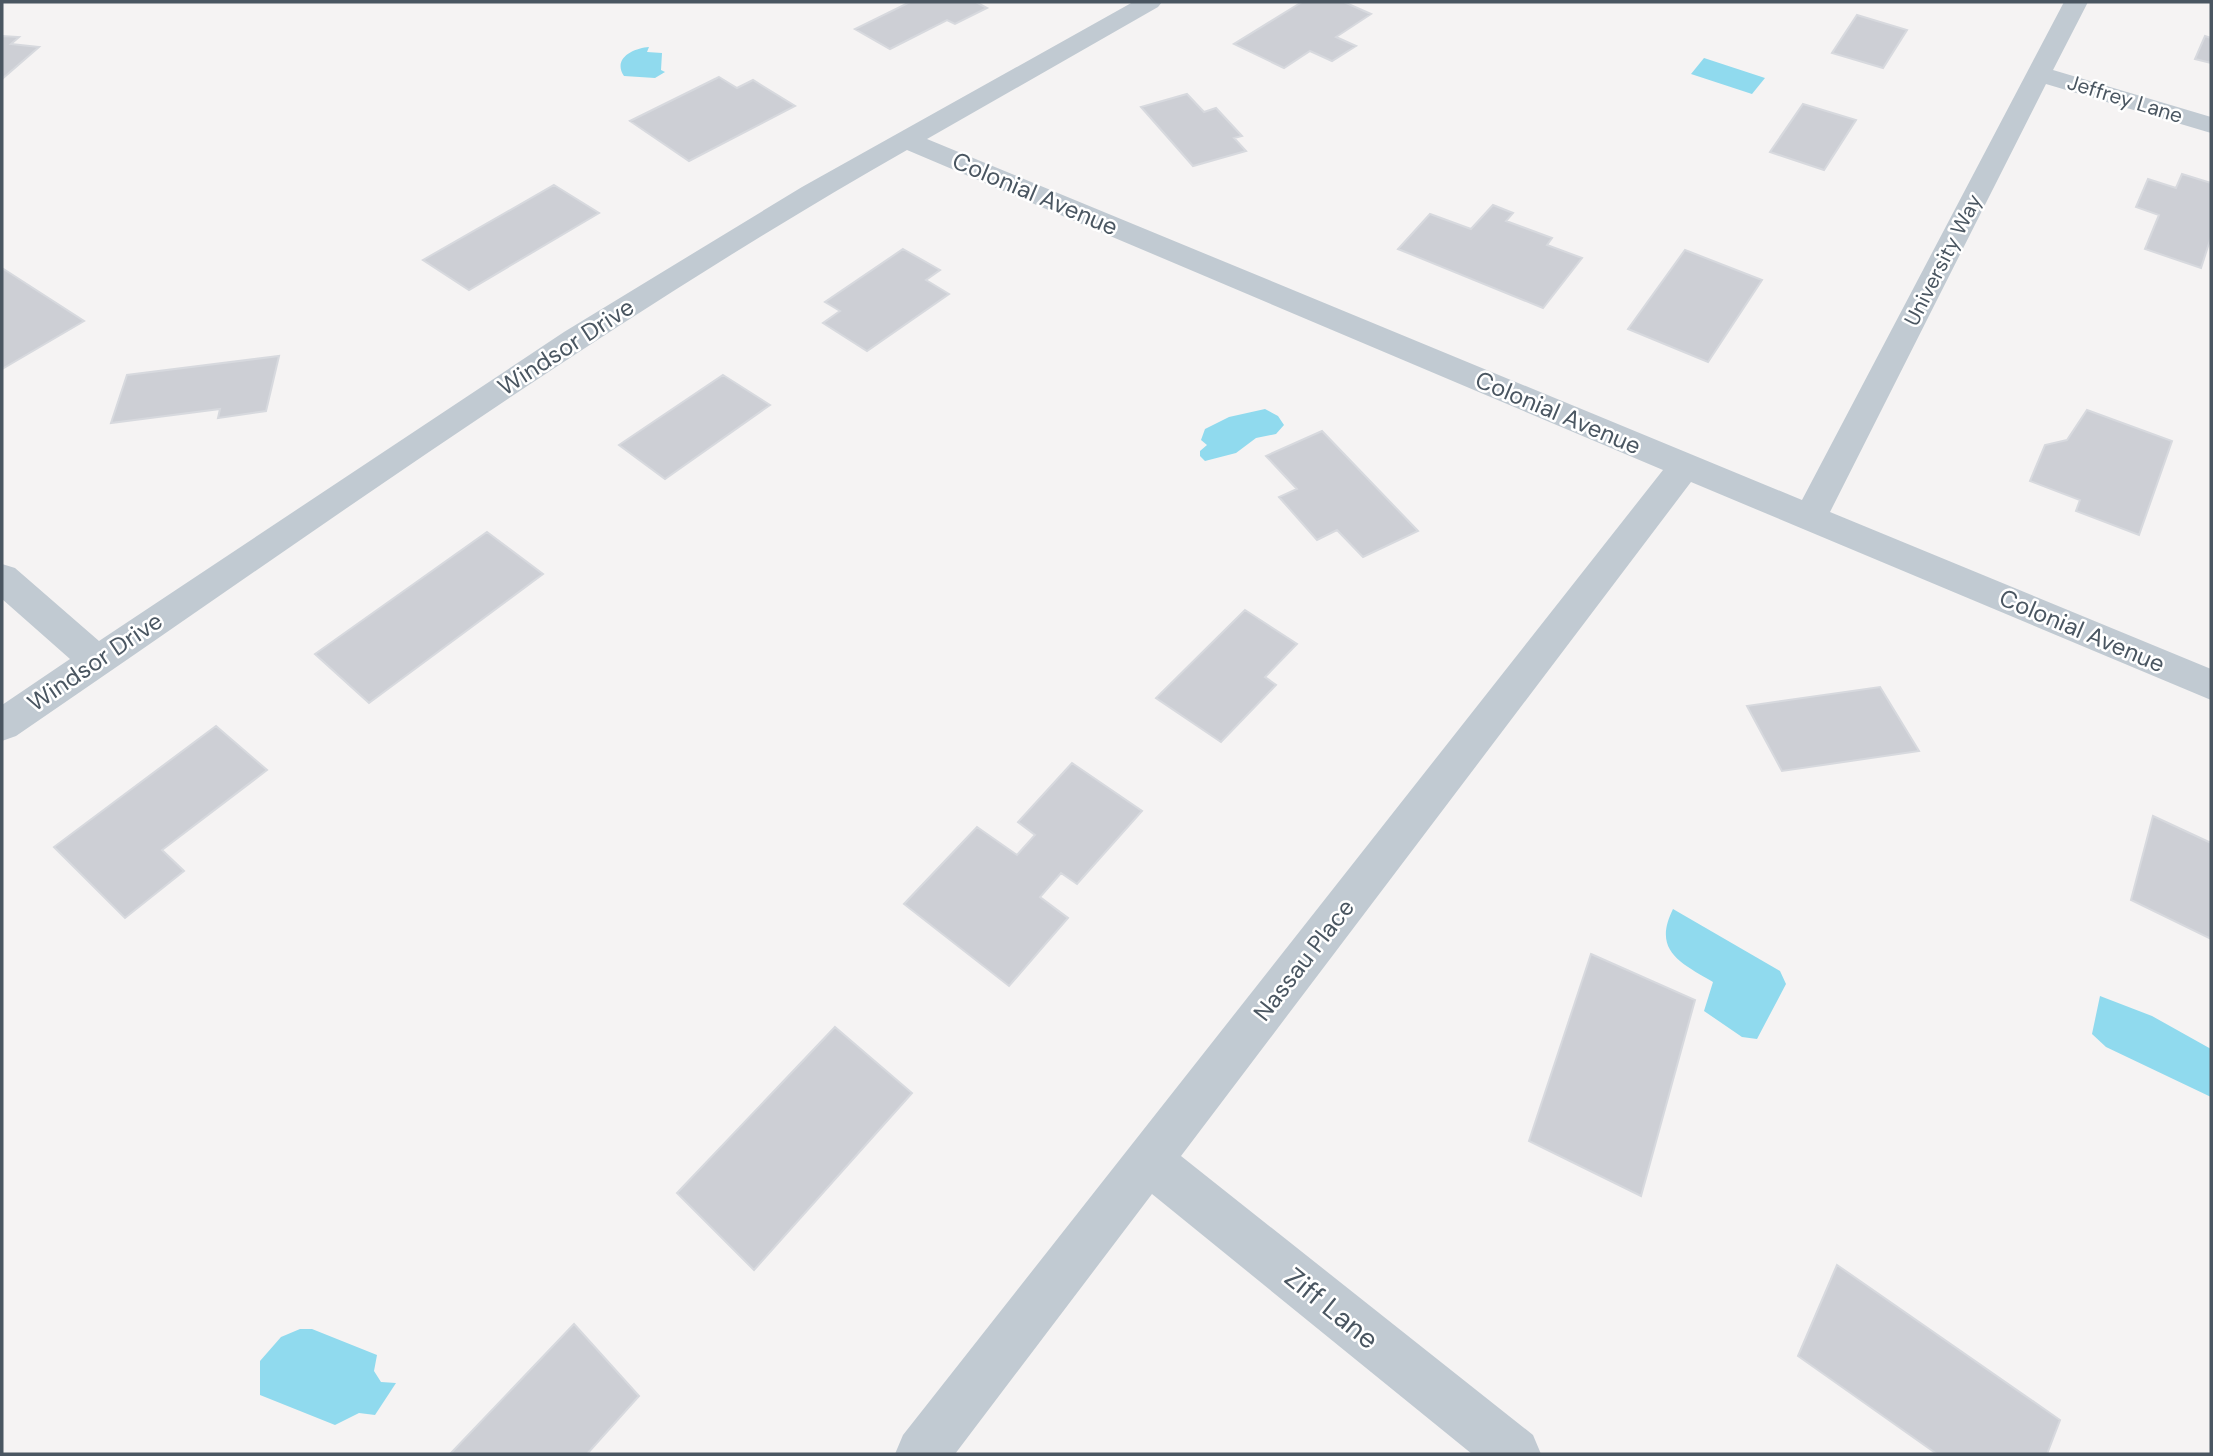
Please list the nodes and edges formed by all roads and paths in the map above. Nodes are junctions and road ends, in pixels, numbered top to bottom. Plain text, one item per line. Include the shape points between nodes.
1 (1150, 2) edge
2 (2076, 2) edge
3 (2039, 74) junction
4 (2211, 125) edge
5 (906, 140) junction
6 (1685, 466) junction
7 (1810, 518) junction
8 (2, 579) edge
9 (97, 661) junction
10 (2211, 685) edge
11 (2, 725) edge
12 (1149, 1161) junction
13 (922, 1454) edge
14 (1514, 1454) edge

1 - 5 street, Windsor Drive
2 - 3 street, University Way
3 - 4 street, Jeffrey Lane
3 - 7 street, University Way
5 - 6 street, Colonial Avenue
5 - 9 street, Windsor Drive via 575,338
6 - 7 street, Colonial Avenue
6 - 12 street, Nassau Place
7 - 10 street, Colonial Avenue
8 - 9 street
9 - 11 street, Windsor Drive
12 - 13 street, Nassau Place
12 - 14 street, Ziff Lane

